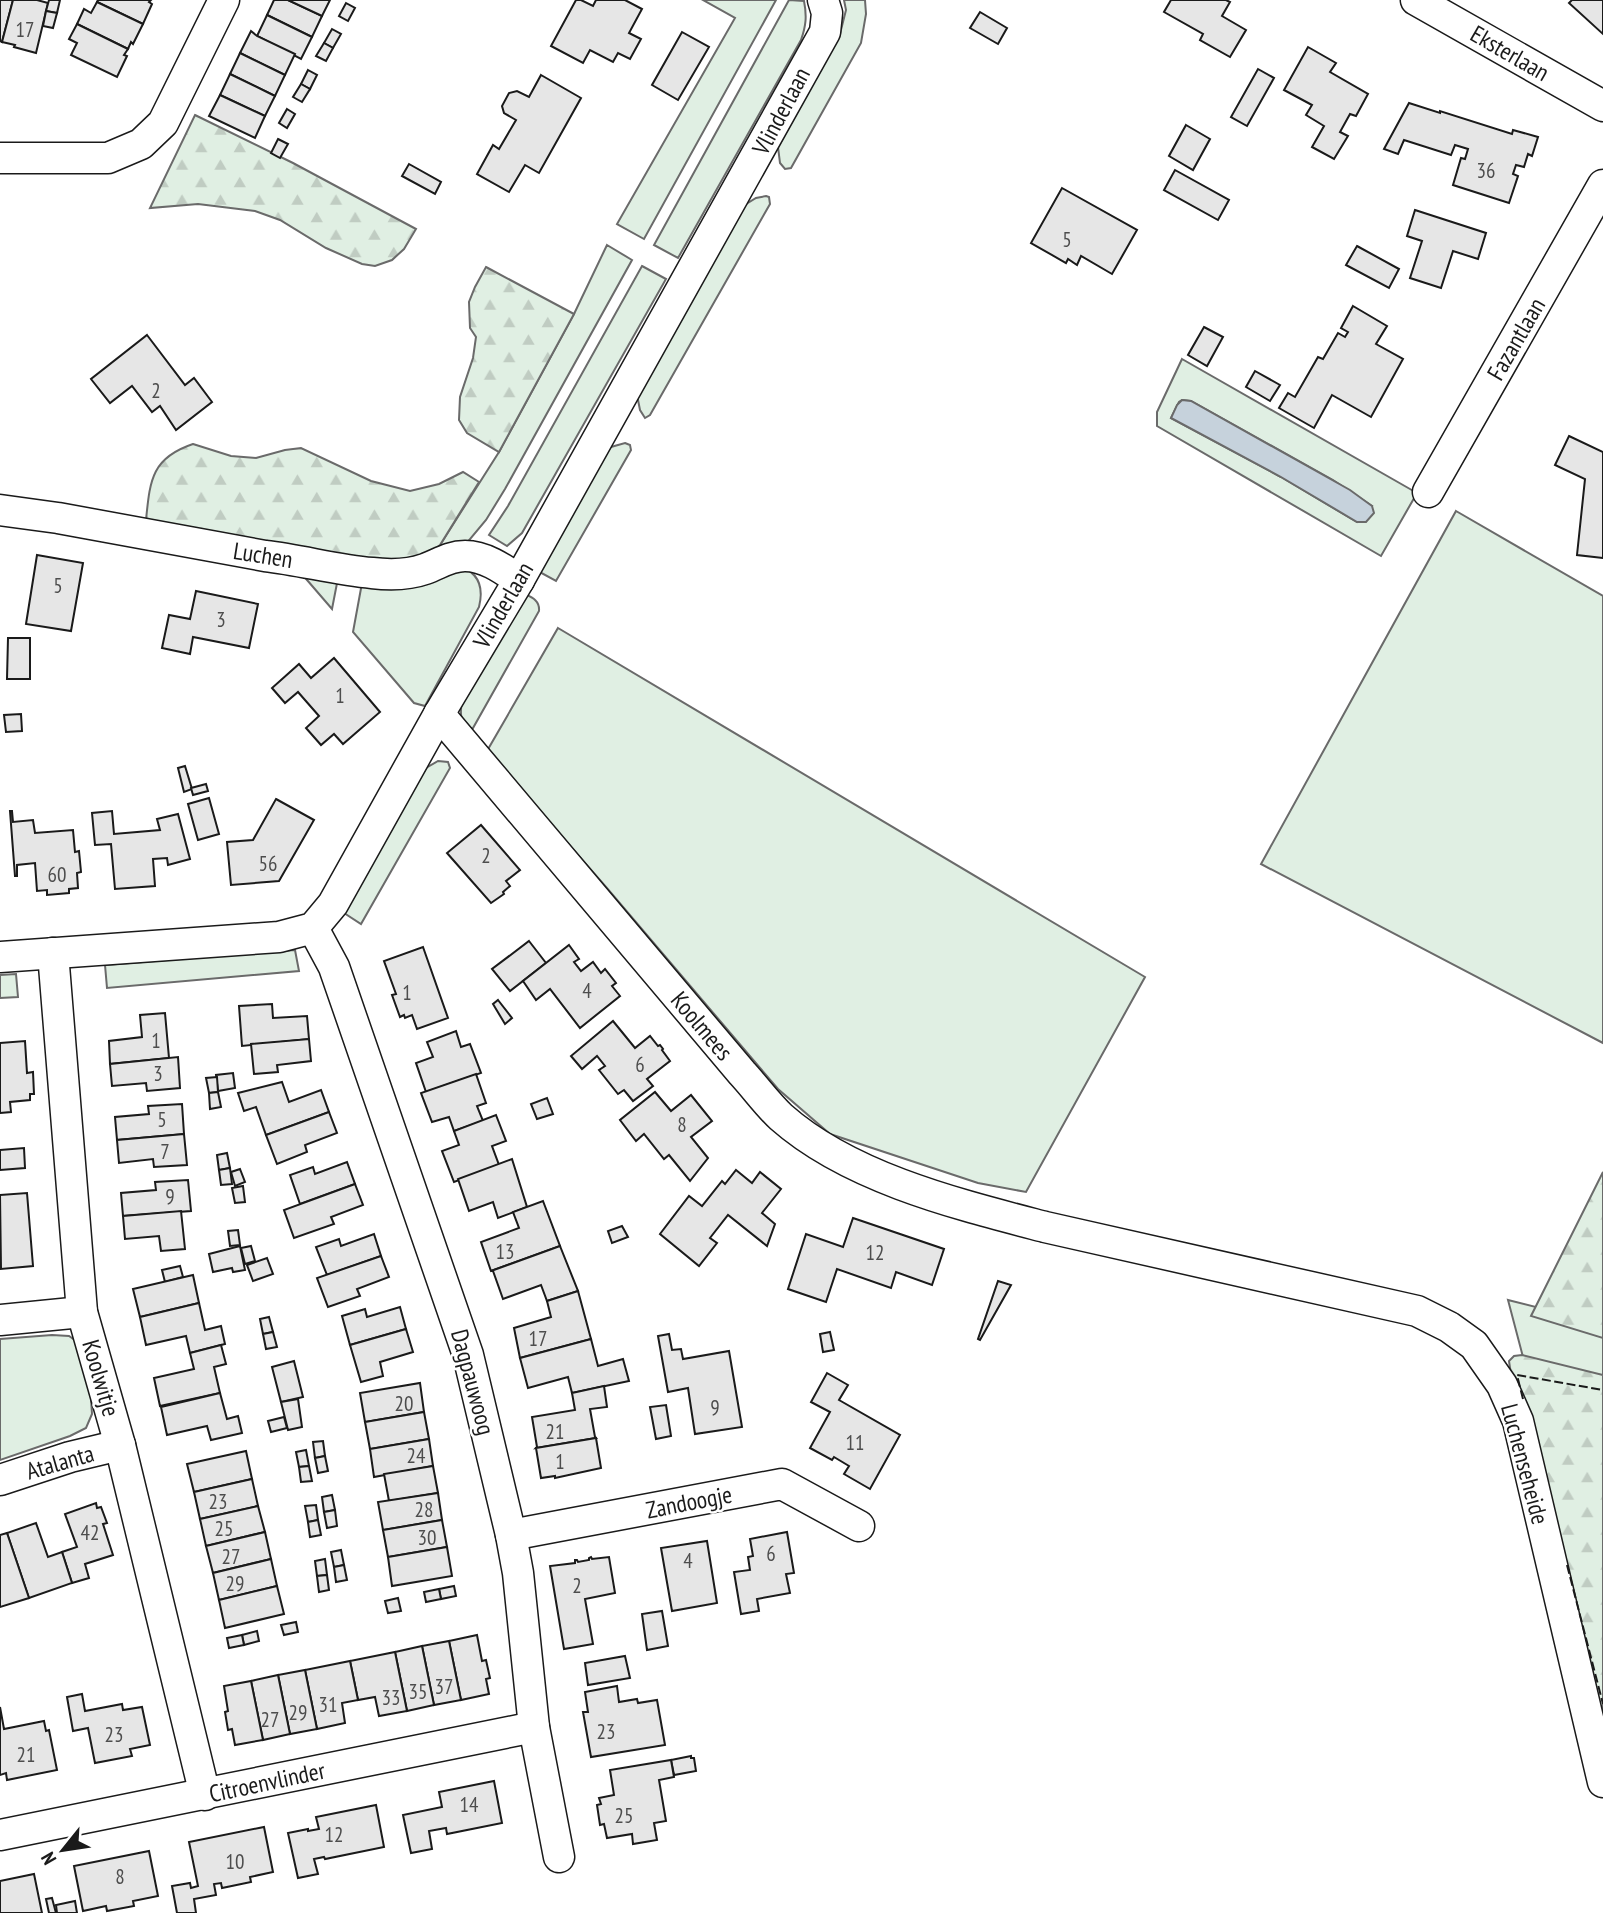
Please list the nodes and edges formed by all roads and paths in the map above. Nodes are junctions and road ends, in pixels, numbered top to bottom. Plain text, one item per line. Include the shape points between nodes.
1 (224, 0) edge
2 (823, 0) edge
3 (1416, 0) edge
4 (1603, 106) edge
5 (0, 158) edge
6 (1603, 185) edge
7 (1428, 492) dead end
8 (0, 510) edge
9 (519, 580) junction
10 (439, 714) junction
11 (313, 928) junction
12 (53, 953) junction
13 (0, 957) edge
14 (1045, 1227) joint
15 (82, 1312) junction
16 (0, 1321) edge
17 (120, 1445) junction
18 (0, 1480) edge
19 (859, 1526) dead end
20 (511, 1535) junction
21 (534, 1727) junction
22 (1603, 1782) edge
23 (205, 1795) junction
24 (0, 1835) edge
25 (559, 1857) dead end

1 - 5 street via 163,123 141,144 108,158
2 - 9 street, Vlinderlaan via 825,32
3 - 4 street, Eksterlaan
6 - 7 street, Fazantlaan
8 - 9 street, Luchen via 371,573 403,574 468,556 496,565
9 - 10 street, Vlinderlaan
10 - 11 street, Vlinderlaan via 333,904
10 - 14 street, Koolmees via 780,1116 816,1144 899,1184
11 - 12 street via 279,937
11 - 20 street, Dagpauwoog via 334,967 468,1355
12 - 13 street
12 - 15 street, Koolwitje
14 - 22 street, Luchenseheide via 1417,1311 1474,1345 1502,1385 1518,1421
15 - 16 street
15 - 17 street, Koolwitje
17 - 18 street, Atalanta
17 - 23 street, Koolwitje
19 - 20 street, Zandoogje via 782,1484
20 - 21 street, Dagpauwoog
21 - 23 street, Citroenvlinder
21 - 25 street, Dagpauwoog
23 - 24 street, Citroenvlinder

